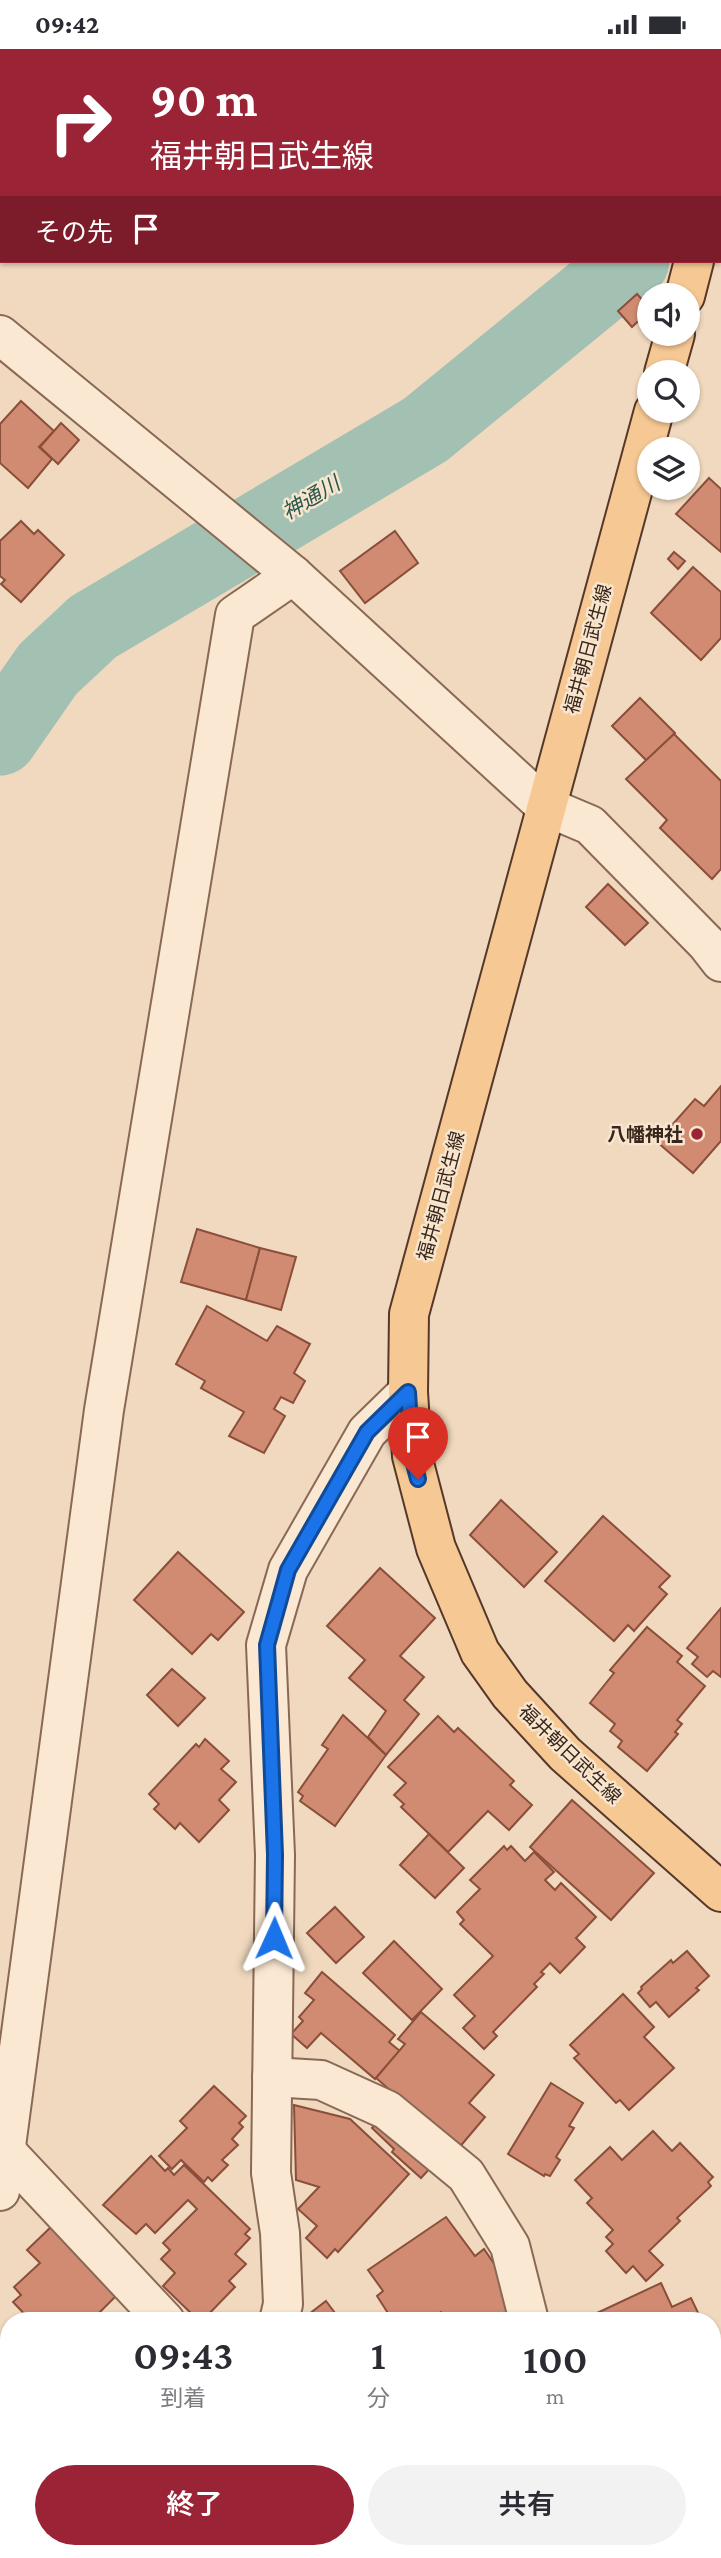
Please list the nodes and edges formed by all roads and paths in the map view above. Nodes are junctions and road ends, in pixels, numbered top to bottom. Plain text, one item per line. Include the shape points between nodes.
1 (693, 263) edge
2 (688, 283) edge
3 (0, 335) edge
4 (651, 423) edge
5 (293, 575) junction
6 (545, 806) junction
7 (716, 942) edge
8 (408, 1392) junction
9 (721, 1892) edge
10 (272, 2077) junction
11 (4, 2148) edge
12 (0, 2191) edge
13 (157, 2312) edge
14 (282, 2312) edge
15 (528, 2312) edge

1 - 2 main road
3 - 5 street
4 - 6 main road, 福井朝日武生線
5 - 6 street
5 - 11 street via 235,615 104,1410
6 - 7 street via 590,825
6 - 8 main road, 福井朝日武生線 via 409,1314
8 - 9 main road, 福井朝日武生線 via 412,1456 436,1548 480,1652 510,1694 565,1754
8 - 10 street via 367,1432 288,1570 267,1645 275,1855
10 - 14 street via 271,2173 280,2233
10 - 15 street via 321,2080 387,2110 466,2175 510,2246
11 - 12 street
11 - 13 street

